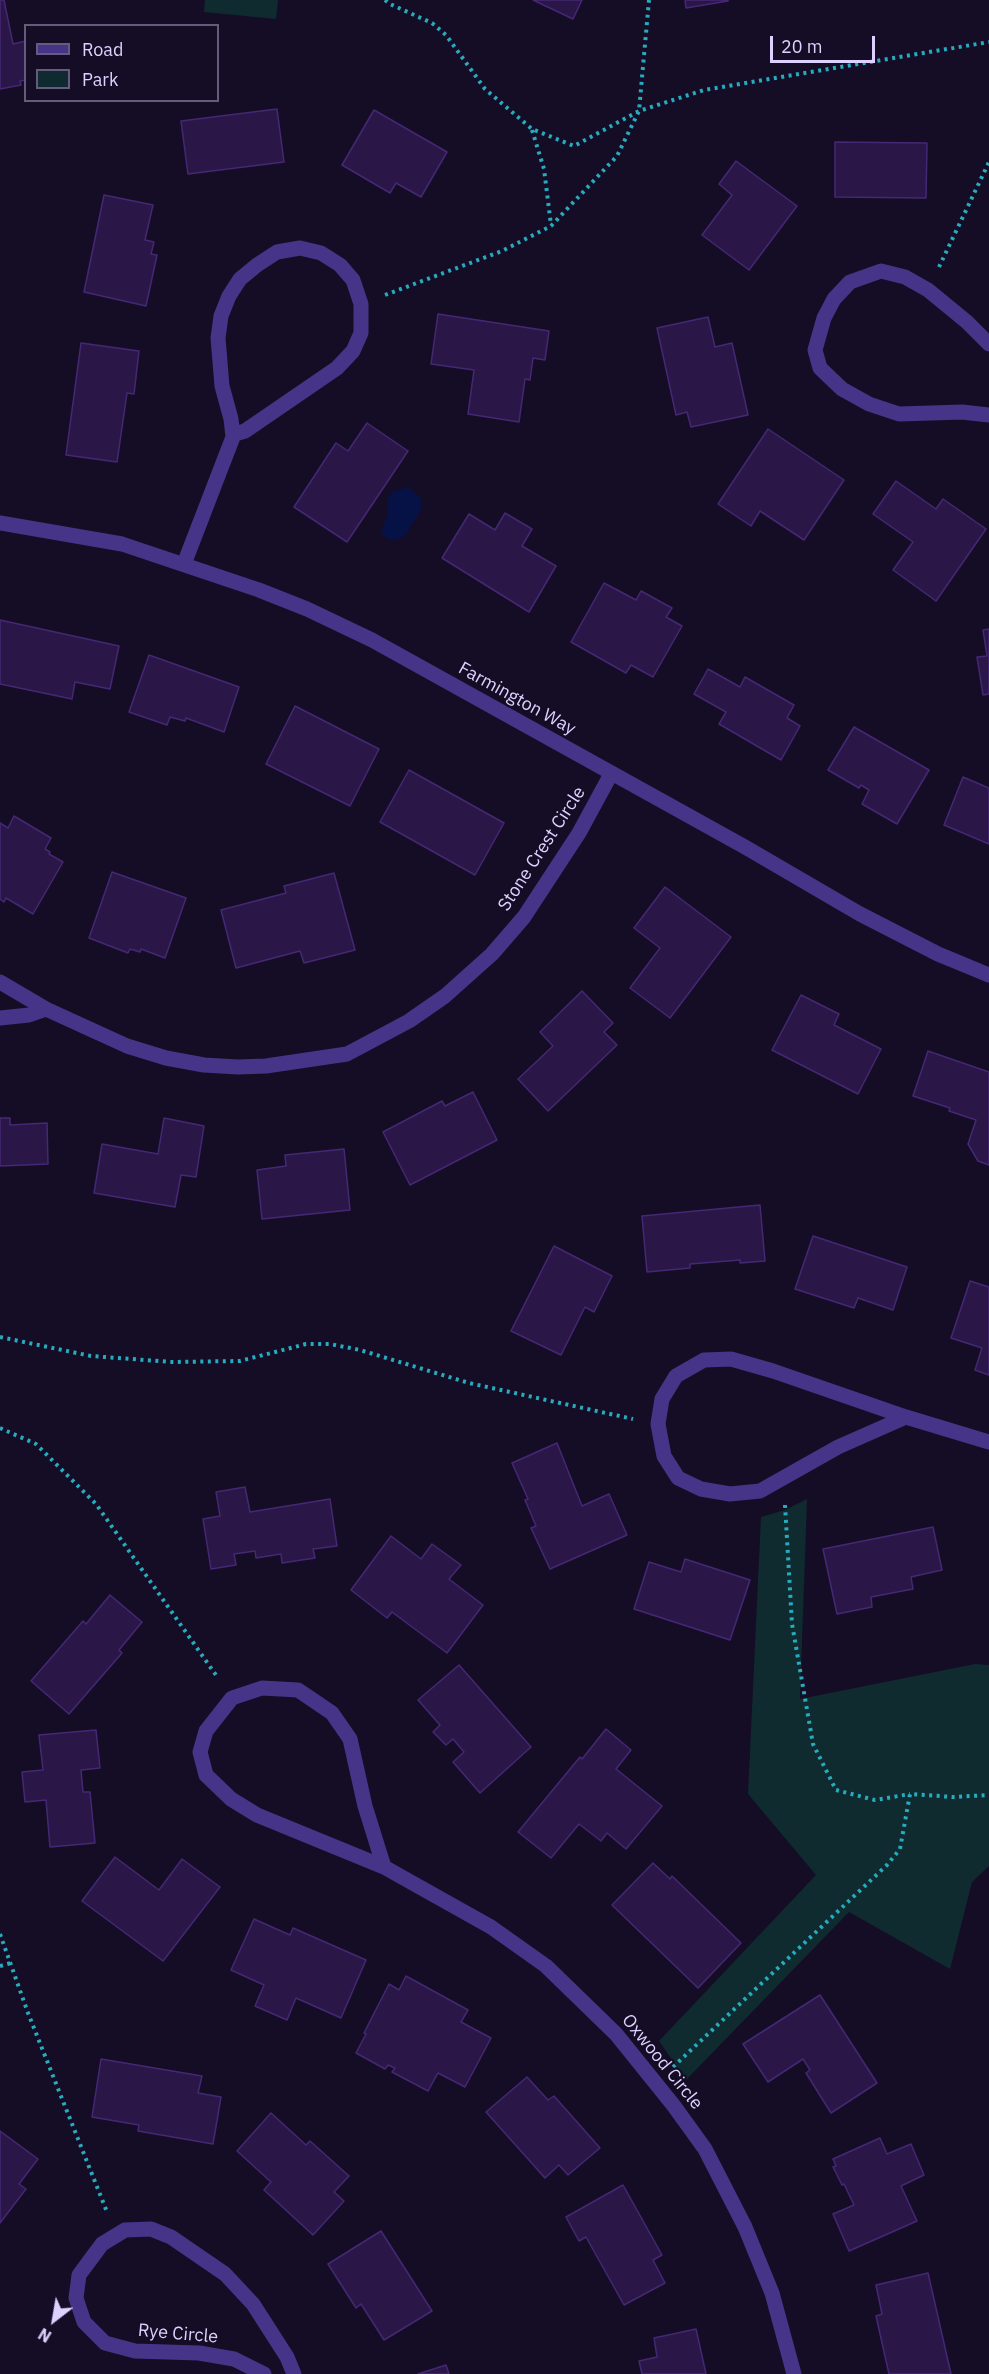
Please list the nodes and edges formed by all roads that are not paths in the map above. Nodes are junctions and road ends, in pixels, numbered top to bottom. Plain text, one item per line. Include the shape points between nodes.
1 (989, 345) edge
2 (989, 415) edge
3 (233, 438) junction
4 (0, 523) edge
5 (184, 564) junction
6 (611, 774) junction
7 (989, 975) edge
8 (0, 982) edge
9 (46, 1009) junction
10 (0, 1018) edge
11 (906, 1417) junction
12 (989, 1442) edge
13 (384, 1867) junction
14 (264, 2374) edge
15 (294, 2374) edge
16 (794, 2374) edge

1 - 2 street via 928,290 905,277 880,271 850,282 834,299 815,350 820,368 842,389 869,404 899,414
3 - 3 street via 222,386 218,338 229,296 240,279 278,252 300,248 321,254 340,265 353,280 361,304 361,333 353,351 337,368
3 - 5 street
4 - 5 street, Farmington Way via 122,544
5 - 6 street, Farmington Way via 307,609 372,640
6 - 7 street, Farmington Way via 860,914
6 - 9 street, Stone Crest Circle via 579,833 524,917 492,954 445,996 409,1021 347,1054 266,1066 204,1065 127,1046
8 - 9 street, Stone Crest Circle
9 - 10 street
11 - 11 street via 838,1447 760,1491 730,1494 701,1489 678,1478 664,1456 658,1424 662,1399 676,1376 704,1359 731,1359 773,1371
11 - 12 street
13 - 13 street, Oxwood Circle via 257,1815 231,1799 206,1775 200,1752 206,1731 232,1698 261,1688 298,1690 332,1713 350,1739
13 - 16 street, Oxwood Circle via 491,1927 546,1966 616,2034 656,2083 705,2149 745,2227 772,2293
14 - 15 street, Rye Circle via 234,2359 199,2353 135,2351 105,2343 84,2322 76,2298 79,2275 102,2244 125,2230 151,2229 171,2236 225,2274 253,2304

